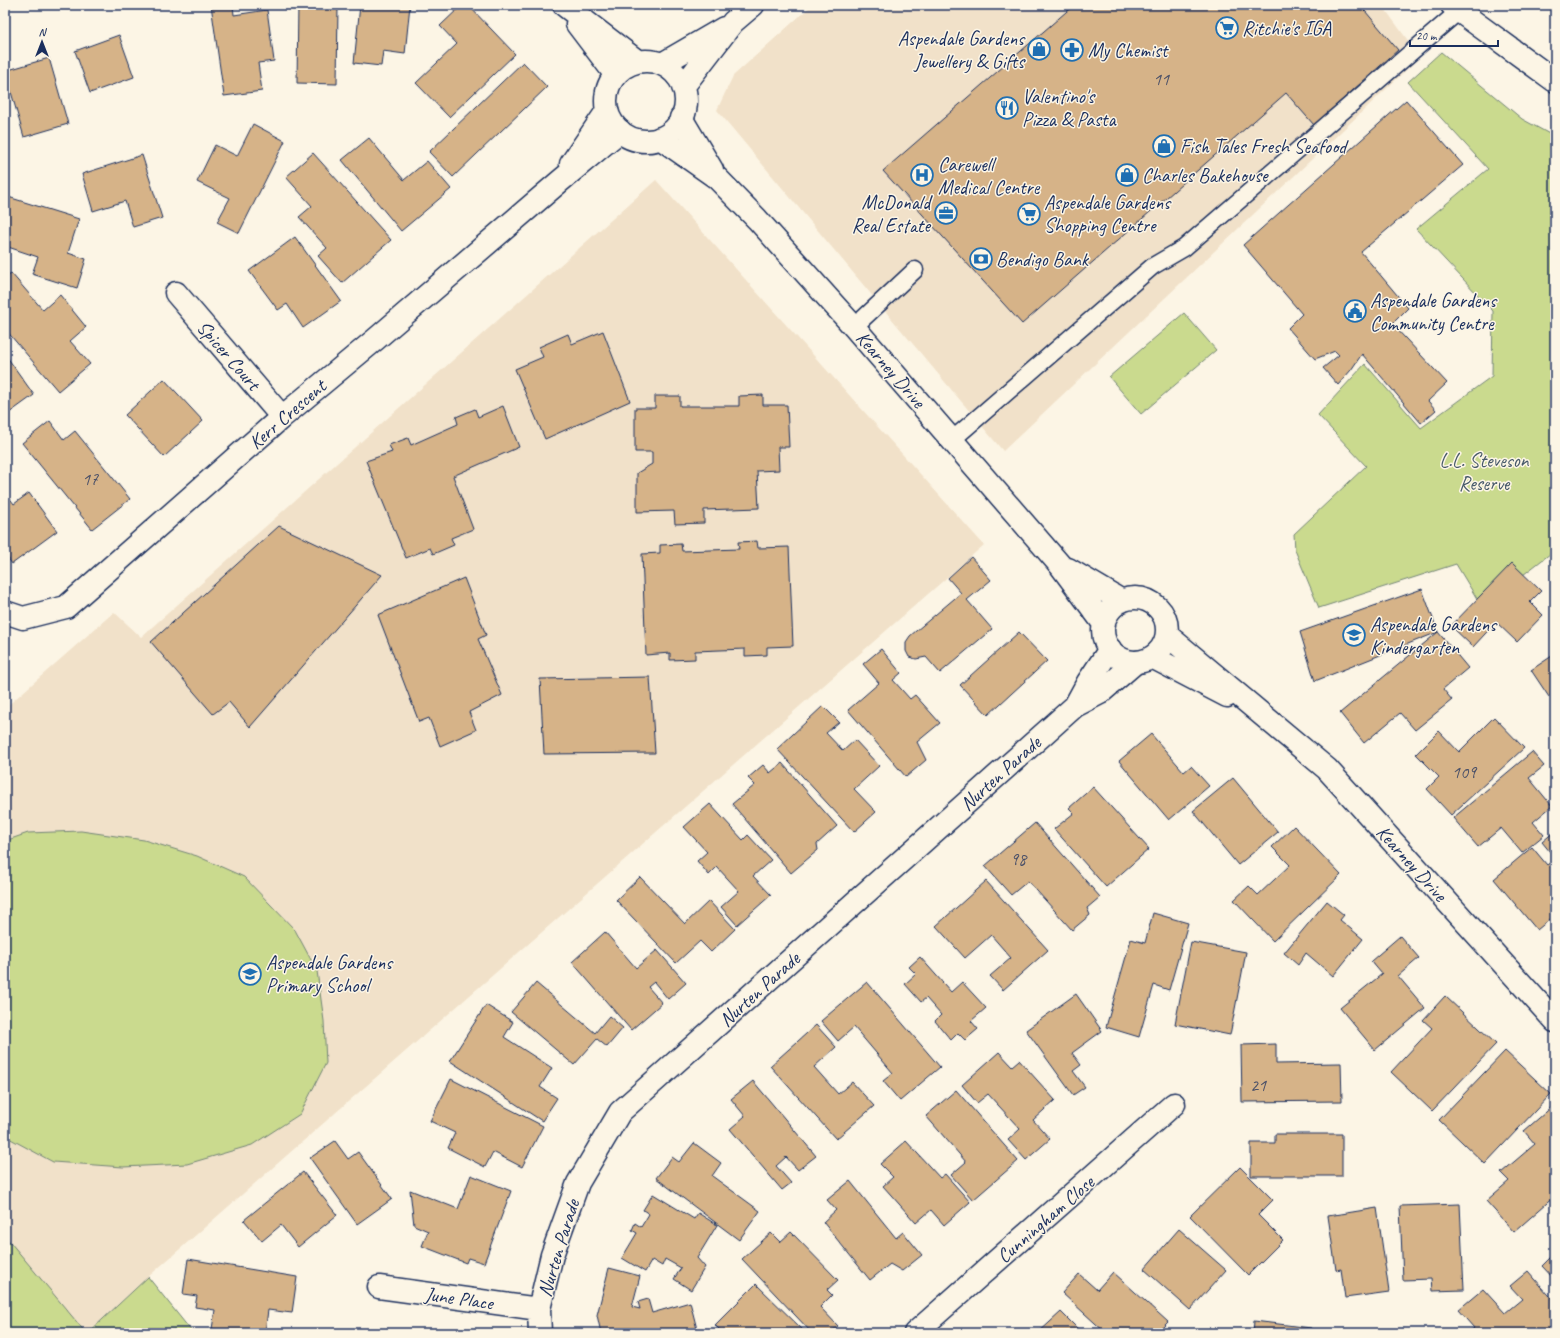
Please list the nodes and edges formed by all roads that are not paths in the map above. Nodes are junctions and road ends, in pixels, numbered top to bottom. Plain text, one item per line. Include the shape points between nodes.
1 (563, 5) edge
2 (753, 5) edge
3 (1455, 8) edge
4 (733, 22) junction
5 (637, 61) junction
6 (662, 64) junction
7 (615, 74) junction
8 (1555, 81) edge
9 (683, 87) junction
10 (607, 111) junction
11 (681, 118) junction
12 (620, 131) junction
13 (660, 138) junction
14 (717, 178) junction
15 (559, 182) junction
16 (915, 270) dead end
17 (176, 293) dead end
18 (854, 327) junction
19 (282, 417) junction
20 (952, 440) junction
21 (1060, 564) junction
22 (1122, 600) junction
23 (5, 613) edge
24 (1104, 624) junction
25 (1167, 635) junction
26 (1110, 649) junction
27 (1144, 660) junction
28 (1075, 706) junction
29 (1261, 714) junction
30 (1555, 1020) edge
31 (1174, 1104) dead end
32 (379, 1287) dead end
33 (539, 1309) junction
34 (540, 1333) edge
35 (915, 1333) edge

1 - 5 street
1 - 7 street
2 - 4 street
3 - 8 street
3 - 20 lane via 1184,248 1153,266
4 - 6 street
4 - 9 street
5 - 6 street
5 - 7 street
6 - 9 street via 678,77
7 - 10 street via 605,98
9 - 11 street via 686,103
10 - 12 street via 612,123
10 - 15 street, Kerr Crescent
11 - 13 street via 673,130
11 - 14 street, Kearney Drive
12 - 13 street via 639,140
12 - 15 street, Kerr Crescent
13 - 14 street, Kearney Drive
14 - 18 street, Kearney Drive
15 - 19 street, Kerr Crescent
16 - 18 lane
17 - 19 street, Spicer Court
18 - 20 street, Kearney Drive
19 - 23 street, Kerr Crescent via 66,607 23,618
20 - 21 street, Kearney Drive
21 - 22 street, Kearney Drive
21 - 24 street, Kearney Drive
22 - 24 street via 1107,614
22 - 25 street via 1141,599 1157,606 1167,624
24 - 26 street via 1105,641
25 - 27 street via 1159,652
25 - 29 street, Kearney Drive
26 - 27 street via 1126,660
26 - 28 street, Nurten Parade
27 - 28 street, Nurten Parade via 1100,694
27 - 29 street, Kearney Drive
28 - 33 street, Nurten Parade via 620,1112 578,1183 552,1255
29 - 30 street, Kearney Drive via 1327,769
31 - 35 street, Cunningham Close
32 - 33 street, June Place
33 - 34 street, Nurten Parade

